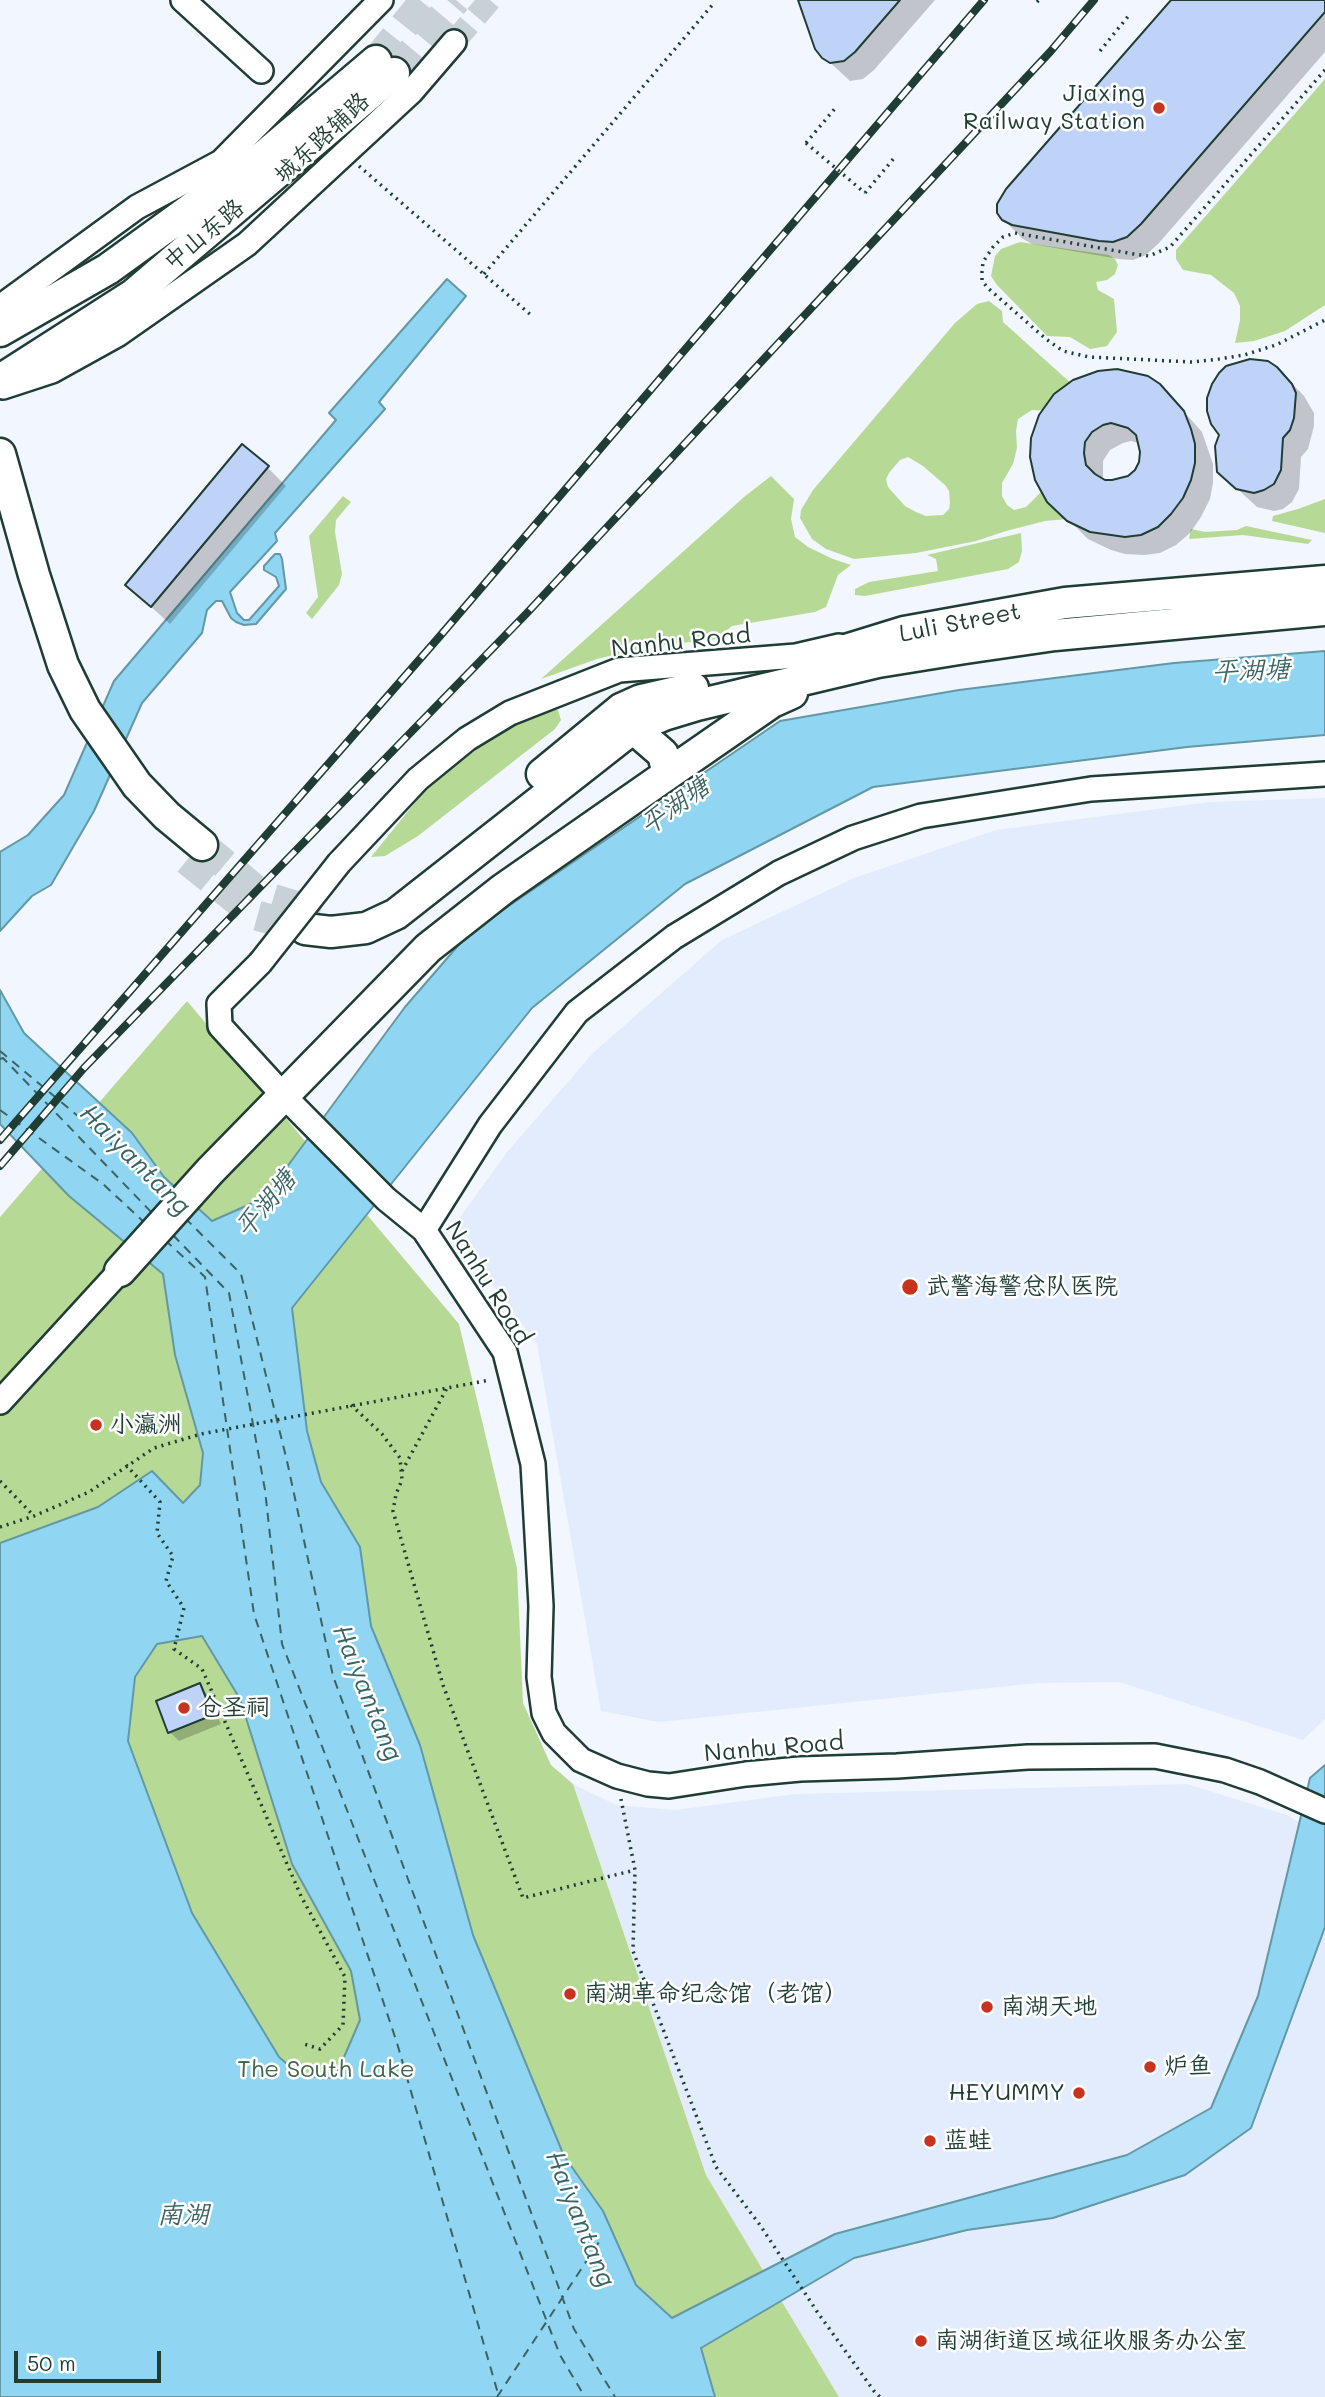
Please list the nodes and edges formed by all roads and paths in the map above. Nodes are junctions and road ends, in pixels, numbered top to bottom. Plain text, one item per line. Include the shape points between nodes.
1 (183, 0) edge
2 (380, 0) edge
3 (714, 3) dead end
4 (1130, 15) dead end
5 (454, 42) tunnel mouth
6 (1100, 51) dead end
7 (1325, 70) edge
8 (261, 71) dead end
9 (837, 107) dead end
10 (344, 153) junction
11 (895, 158) dead end
12 (484, 274) junction
13 (0, 307) edge
14 (532, 316) dead end
15 (1325, 320) edge
16 (0, 331) edge
17 (0, 380) edge
18 (0, 387) edge
19 (0, 454) edge
20 (0, 514) edge
21 (1325, 580) edge
22 (1325, 610) edge
23 (904, 632) junction
24 (829, 674) junction
25 (602, 677) junction
26 (621, 719) junction
27 (668, 774) junction
28 (1325, 774) edge
29 (312, 921) tunnel mouth
30 (284, 1096) junction
31 (424, 1230) junction
32 (120, 1271) joint
33 (512, 1376) junction
34 (447, 1388) junction
35 (0, 1402) edge
36 (351, 1405) junction
37 (126, 1465) junction
38 (401, 1472) junction
39 (0, 1481) edge
40 (34, 1516) junction
41 (0, 1527) edge
42 (617, 1776) junction
43 (1325, 1811) edge
44 (635, 1870) junction
45 (304, 2044) dead end
46 (880, 2397) edge

1 - 8 street
2 - 13 street via 221,162 137,207
3 - 12 path
4 - 6 path
5 - 10 street, 城东路辅路 via 411,92
7 - 15 path via 1160,253 1134,254 1015,233 993,247 982,272 989,289 1046,339 1063,351 1089,357 1219,359 1276,345
9 - 11 path, bridge via 806,143 865,193
10 - 12 path
10 - 18 street, 城东路辅路 via 247,244 117,335 52,371
12 - 14 path
16 - 17 main road, 中山东路 via 108,269 385,67 133,295
19 - 20 main road via 63,664 85,710 137,785 195,852 132,805 53,684
21 - 23 main road, Luli Street via 1065,603
22 - 24 main road, Luli Street via 1055,635
23 - 25 street, Nanhu Road via 796,656 620,670
23 - 26 main road, Luli Street via 788,667 641,699
24 - 26 main road via 664,715
24 - 27 main road via 772,702
25 - 26 street
25 - 30 street, Nanhu Road, bridge via 510,713 467,739 418,779 339,863 260,963 219,1004 220,1026
26 - 27 main road via 663,754
26 - 29 main road via 398,894 349,914
27 - 30 main road via 428,948
28 - 31 street via 1091,789 921,816 852,838 779,873 674,937 577,1012 490,1125
30 - 31 street, Nanhu Road via 386,1199
30 - 32 main road
31 - 33 street, Nanhu Road via 505,1352
32 - 35 street
33 - 34 path
33 - 42 street, Nanhu Road via 533,1464 544,1713 554,1734 581,1760
34 - 36 path
34 - 38 path
36 - 37 path via 201,1434 154,1448
36 - 38 path via 400,1458
37 - 40 path via 89,1492
37 - 45 path via 160,1502 157,1533 173,1556 166,1581 184,1608 174,1649 202,1669 300,1896 345,1977 343,2025 320,2049
38 - 44 path via 393,1510 443,1685 523,1898
39 - 40 path
40 - 41 path
42 - 43 street, Nanhu Road via 669,1786 800,1769 1028,1757 1155,1756 1237,1774
42 - 44 path
44 - 46 path via 633,1951 716,2167

